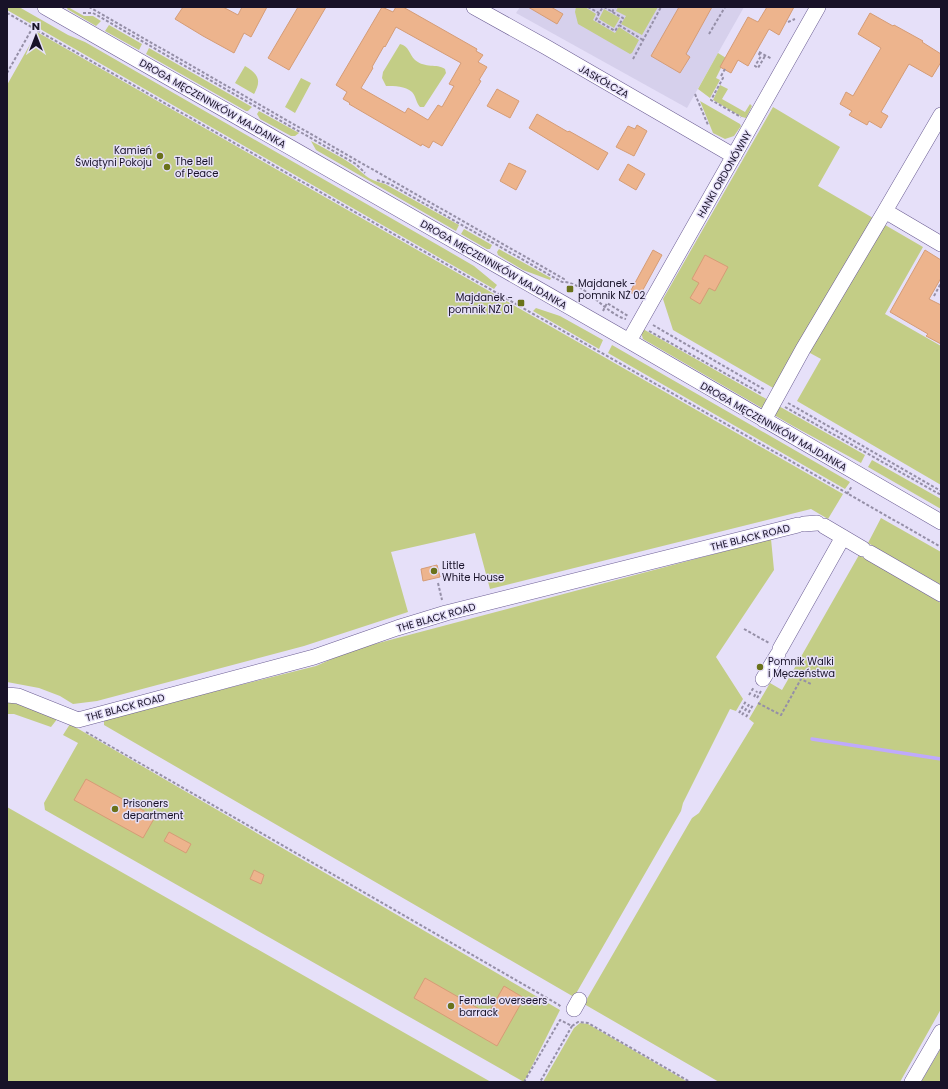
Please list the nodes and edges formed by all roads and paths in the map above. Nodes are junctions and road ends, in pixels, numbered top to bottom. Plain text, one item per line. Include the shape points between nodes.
1 (89, 7) edge
2 (474, 7) edge
3 (588, 7) edge
4 (603, 7) edge
5 (615, 7) edge
6 (661, 7) edge
7 (725, 7) edge
8 (818, 7) edge
9 (53, 9) edge
10 (78, 10) dead end
11 (612, 12) junction
12 (7, 13) edge
13 (599, 13) junction
14 (619, 25) junction
15 (33, 27) junction
16 (709, 34) dead end
17 (643, 40) junction
18 (765, 56) junction
19 (633, 59) dead end
20 (772, 59) dead end
21 (724, 69) dead end
22 (7, 73) edge
23 (695, 94) dead end
24 (941, 115) edge
25 (746, 120) dead end
26 (710, 128) dead end
27 (734, 156) junction
28 (368, 176) dead end
29 (373, 179) dead end
30 (885, 211) junction
31 (941, 244) edge
32 (562, 282) junction
33 (941, 283) edge
34 (560, 286) dead end
35 (934, 296) dead end
36 (605, 307) junction
37 (602, 311) dead end
38 (624, 315) dead end
39 (643, 324) junction
40 (629, 341) junction
41 (771, 394) dead end
42 (768, 397) dead end
43 (785, 402) dead end
44 (782, 405) dead end
45 (764, 420) junction
46 (853, 484) dead end
47 (941, 491) edge
48 (848, 494) junction
49 (941, 495) edge
50 (941, 522) edge
51 (843, 537) junction
52 (941, 546) edge
53 (438, 583) dead end
54 (941, 594) edge
55 (446, 613) junction
56 (744, 629) dead end
57 (779, 652) junction
58 (763, 679) dead end
59 (810, 684) dead end
60 (7, 695) edge
61 (746, 701) dead end
62 (750, 703) dead end
63 (758, 703) dead end
64 (753, 705) dead end
65 (739, 713) dead end
66 (742, 715) dead end
67 (746, 717) dead end
68 (81, 725) junction
69 (560, 1020) junction
70 (572, 1026) junction
71 (941, 1032) edge
72 (524, 1082) edge
73 (540, 1082) edge
74 (690, 1082) edge
75 (912, 1082) edge

1 - 32 path via 564,279
2 - 27 street, JASKÓŁCZA
3 - 13 path
4 - 11 path
4 - 13 path
5 - 11 path
6 - 17 path
7 - 16 path
8 - 27 street, HANKI ORDONÓWNY
9 - 40 street, DROGA MĘCZENNIKÓW MAJDANKA
10 - 28 path via 92,13 257,107 356,164
11 - 14 path via 623,18
12 - 15 path
13 - 14 path via 596,20 615,31
14 - 17 path
15 - 22 path
15 - 48 path
17 - 19 path
18 - 18 path via 759,52 761,56 755,66 758,68
18 - 20 path
21 - 25 path via 721,76 724,78 711,100
23 - 26 path
24 - 30 street
27 - 39 street, HANKI ORDONÓWNY
29 - 32 path via 390,184
30 - 31 street
30 - 45 street
32 - 34 path
32 - 36 path via 568,282 594,297
33 - 35 path
36 - 37 path
36 - 38 path via 607,304
36 - 39 path via 622,318
39 - 40 street, HANKI ORDONÓWNY
39 - 41 path
39 - 42 path
40 - 45 street, DROGA MĘCZENNIKÓW MAJDANKA
43 - 47 path
44 - 49 path
45 - 50 street, DROGA MĘCZENNIKÓW MAJDANKA
46 - 48 path
48 - 52 path
51 - 54 street
51 - 55 street, THE BLACK ROAD via 811,524
51 - 57 street
53 - 55 path
55 - 68 street, THE BLACK ROAD via 314,657
56 - 57 path
57 - 58 street
59 - 63 path via 801,679 781,715
60 - 68 street via 18,696
61 - 65 path
62 - 66 path
64 - 67 path
68 - 69 path via 559,1005 570,1009
69 - 70 path
69 - 72 path
70 - 73 path
70 - 74 path via 578,1022 588,1023
71 - 75 street

